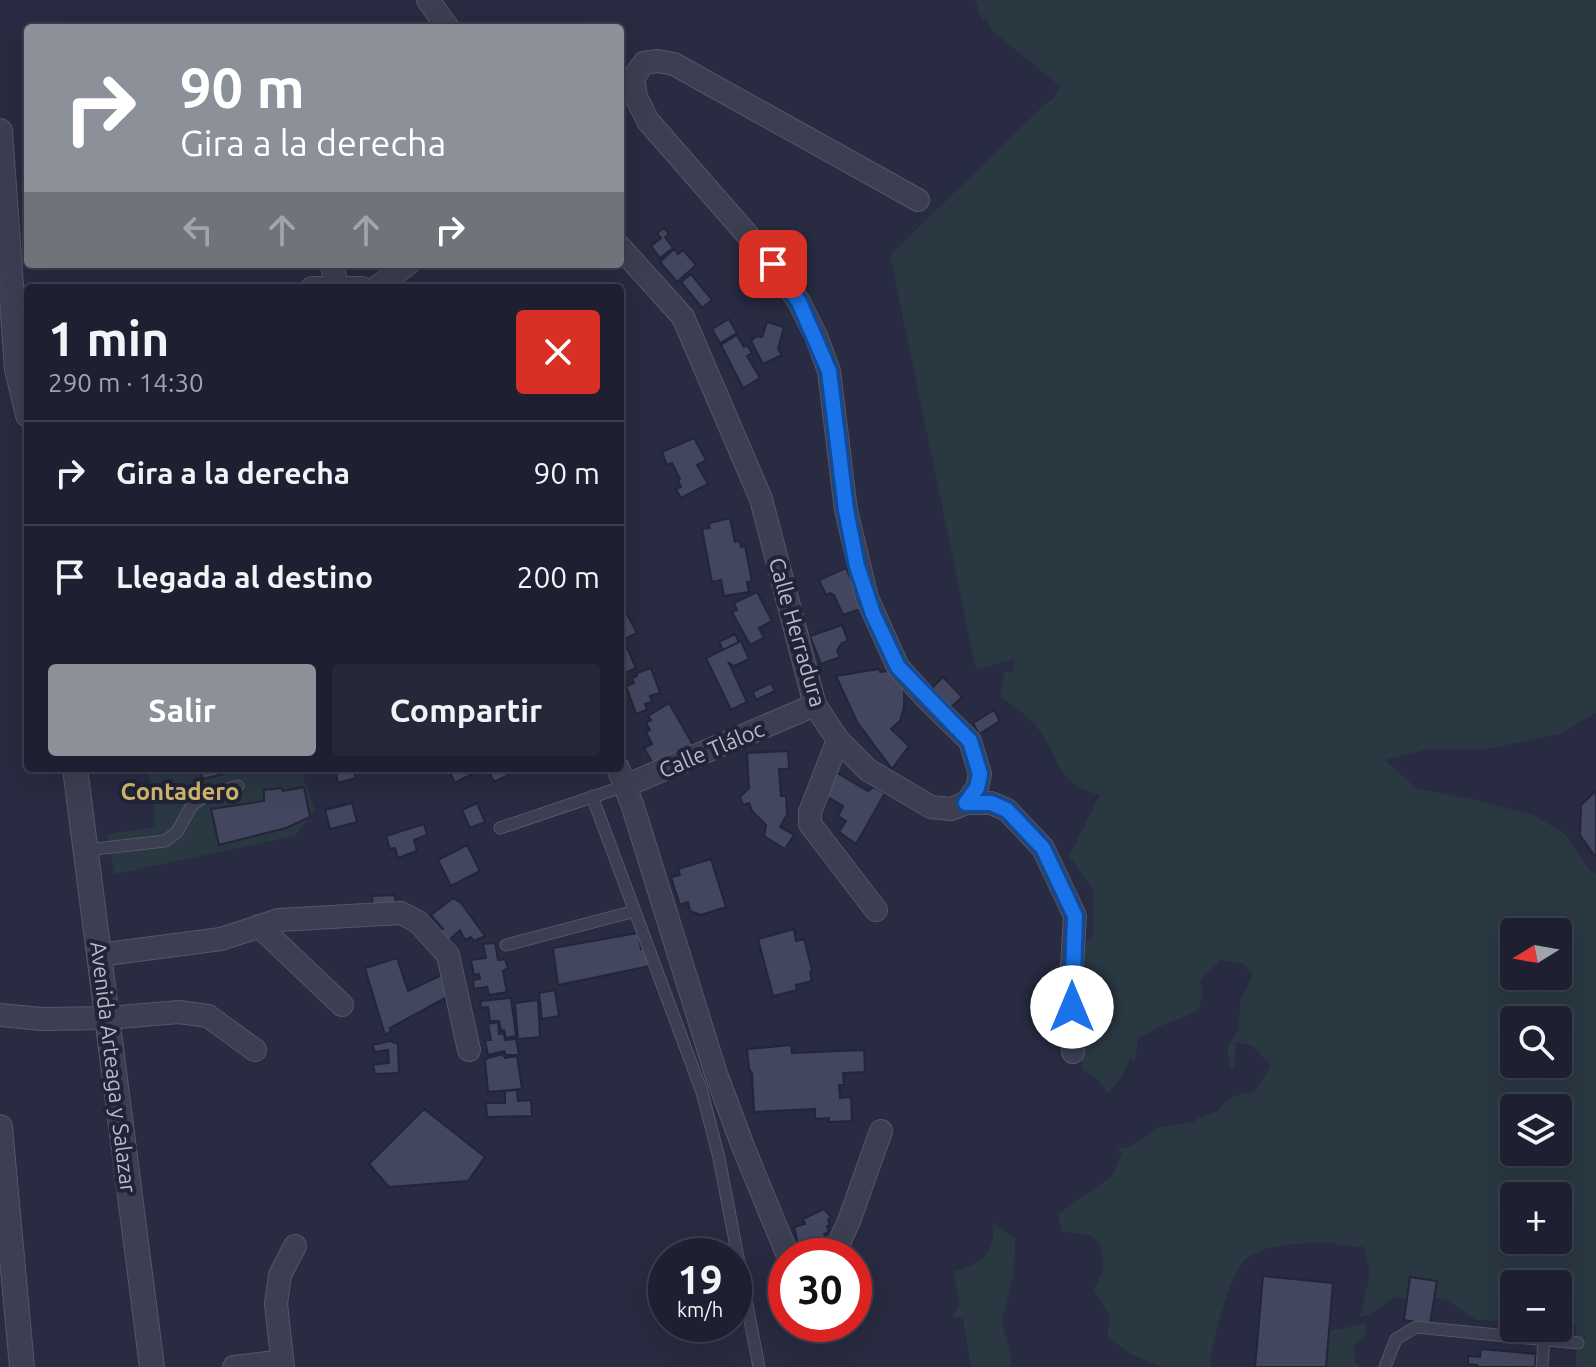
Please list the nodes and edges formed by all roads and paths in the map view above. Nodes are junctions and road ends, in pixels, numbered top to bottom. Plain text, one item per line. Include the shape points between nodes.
1 (428, 0) edge
2 (445, 24) edge
3 (0, 131) edge
4 (918, 200) dead end
5 (624, 251) edge
6 (403, 268) edge
7 (381, 284) edge
8 (15, 343) edge
9 (24, 400) edge
10 (815, 705) junction
11 (838, 740) junction
12 (75, 772) edge
13 (622, 777) edge
14 (238, 786) dead end
15 (592, 796) junction
16 (966, 803) junction
17 (500, 828) dead end
18 (85, 850) junction
19 (876, 910) dead end
20 (635, 911) junction
21 (259, 926) junction
22 (506, 945) dead end
23 (99, 955) junction
24 (342, 1005) dead end
25 (0, 1015) edge
26 (108, 1018) junction
27 (255, 1050) dead end
28 (469, 1050) dead end
29 (1073, 1052) dead end
30 (0, 1127) edge
31 (881, 1131) dead end
32 (0, 1135) edge
33 (781, 1238) edge
34 (841, 1238) edge
35 (295, 1246) dead end
36 (1500, 1336) edge
37 (1544, 1342) edge
38 (1567, 1342) edge
39 (1578, 1343) dead end
40 (282, 1364) edge
41 (22, 1367) edge
42 (152, 1367) edge
43 (234, 1367) edge
44 (759, 1367) edge
45 (1385, 1367) edge
46 (1542, 1367) edge

1 - 2 street
3 - 8 street
4 - 16 street via 674,64 644,63 633,78 648,121 773,264 816,336 829,371 846,510 867,598 898,667 970,741 980,774
5 - 10 street, Calle Herradura via 683,317 761,499
6 - 7 street
8 - 9 street
10 - 11 street, Calle Herradura
10 - 13 street, Calle Tláloc
11 - 16 street, Calle Herradura via 868,770 914,798 940,810
11 - 19 street via 810,824
12 - 18 street, Avenida Arteaga y Salazar
13 - 15 lane
13 - 33 street via 716,1074
14 - 18 lane via 192,805 177,832 165,841
15 - 17 lane
15 - 20 lane
16 - 29 street, Calle Herradura via 991,803 1007,810 1043,848 1075,916
18 - 23 street, Avenida Arteaga y Salazar
20 - 22 lane
20 - 44 lane via 702,1092
21 - 23 street via 221,939
21 - 24 street
21 - 28 street via 279,920 401,913 418,922 448,955
23 - 26 street, Avenida Arteaga y Salazar
25 - 26 street
26 - 27 street via 179,1012 208,1016
26 - 42 street, Avenida Arteaga y Salazar
30 - 32 street
31 - 34 street
32 - 41 street
35 - 40 street via 280,1275 276,1304
36 - 45 lane via 1416,1327 1396,1339
37 - 46 lane
38 - 39 lane
40 - 43 street

